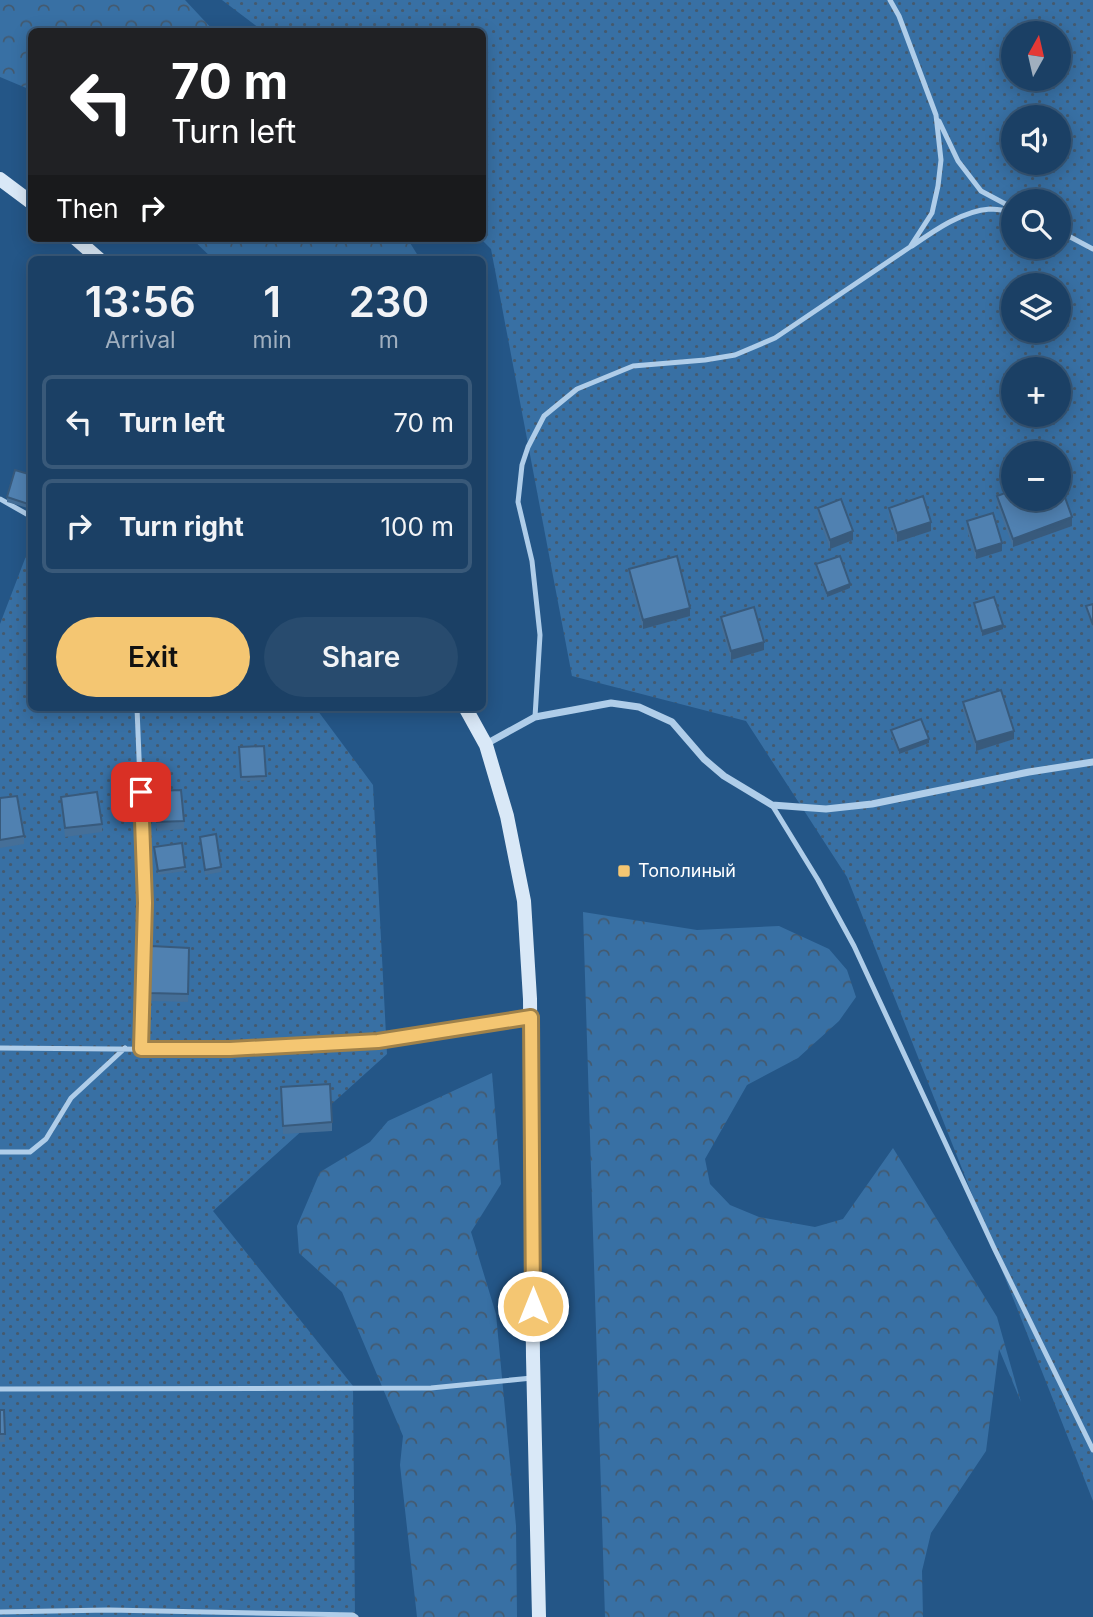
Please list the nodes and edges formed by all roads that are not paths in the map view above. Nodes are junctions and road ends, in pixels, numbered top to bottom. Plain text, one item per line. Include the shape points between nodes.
1 (890, 0) edge
2 (936, 115) junction
3 (0, 179) edge
4 (28, 200) edge
5 (1001, 203) edge
6 (1001, 209) edge
7 (1071, 237) edge
8 (80, 242) edge
9 (910, 247) junction
10 (1093, 249) edge
11 (96, 256) edge
12 (0, 499) edge
13 (28, 515) edge
14 (137, 711) edge
15 (467, 711) edge
16 (535, 717) junction
17 (486, 745) junction
18 (1093, 762) edge
19 (772, 805) junction
20 (531, 1017) junction
21 (0, 1048) edge
22 (125, 1048) junction
23 (141, 1049) junction
24 (0, 1153) edge
25 (534, 1378) junction
26 (0, 1389) edge
27 (1093, 1450) edge
28 (0, 1612) edge
29 (356, 1617) edge
30 (539, 1617) edge

1 - 2 lane
2 - 5 lane via 958,161 981,191
2 - 9 lane via 941,160 938,187 932,214
3 - 4 street
6 - 9 lane via 968,214
7 - 10 lane
8 - 11 street
9 - 16 lane via 775,338 736,355 633,366 578,388 544,416 522,465 518,502 532,561 540,635
12 - 13 lane
14 - 23 lane via 145,903
15 - 17 street
16 - 17 street
16 - 19 street via 611,704 639,707 672,722 704,760
17 - 20 street via 507,816 524,901
18 - 19 street via 872,804 826,809
19 - 27 lane via 854,946
20 - 23 lane via 378,1041
20 - 25 street
21 - 22 lane
22 - 23 lane
22 - 24 lane via 71,1098 46,1139 30,1152
25 - 26 lane via 431,1388
25 - 30 street
28 - 29 lane via 108,1609

